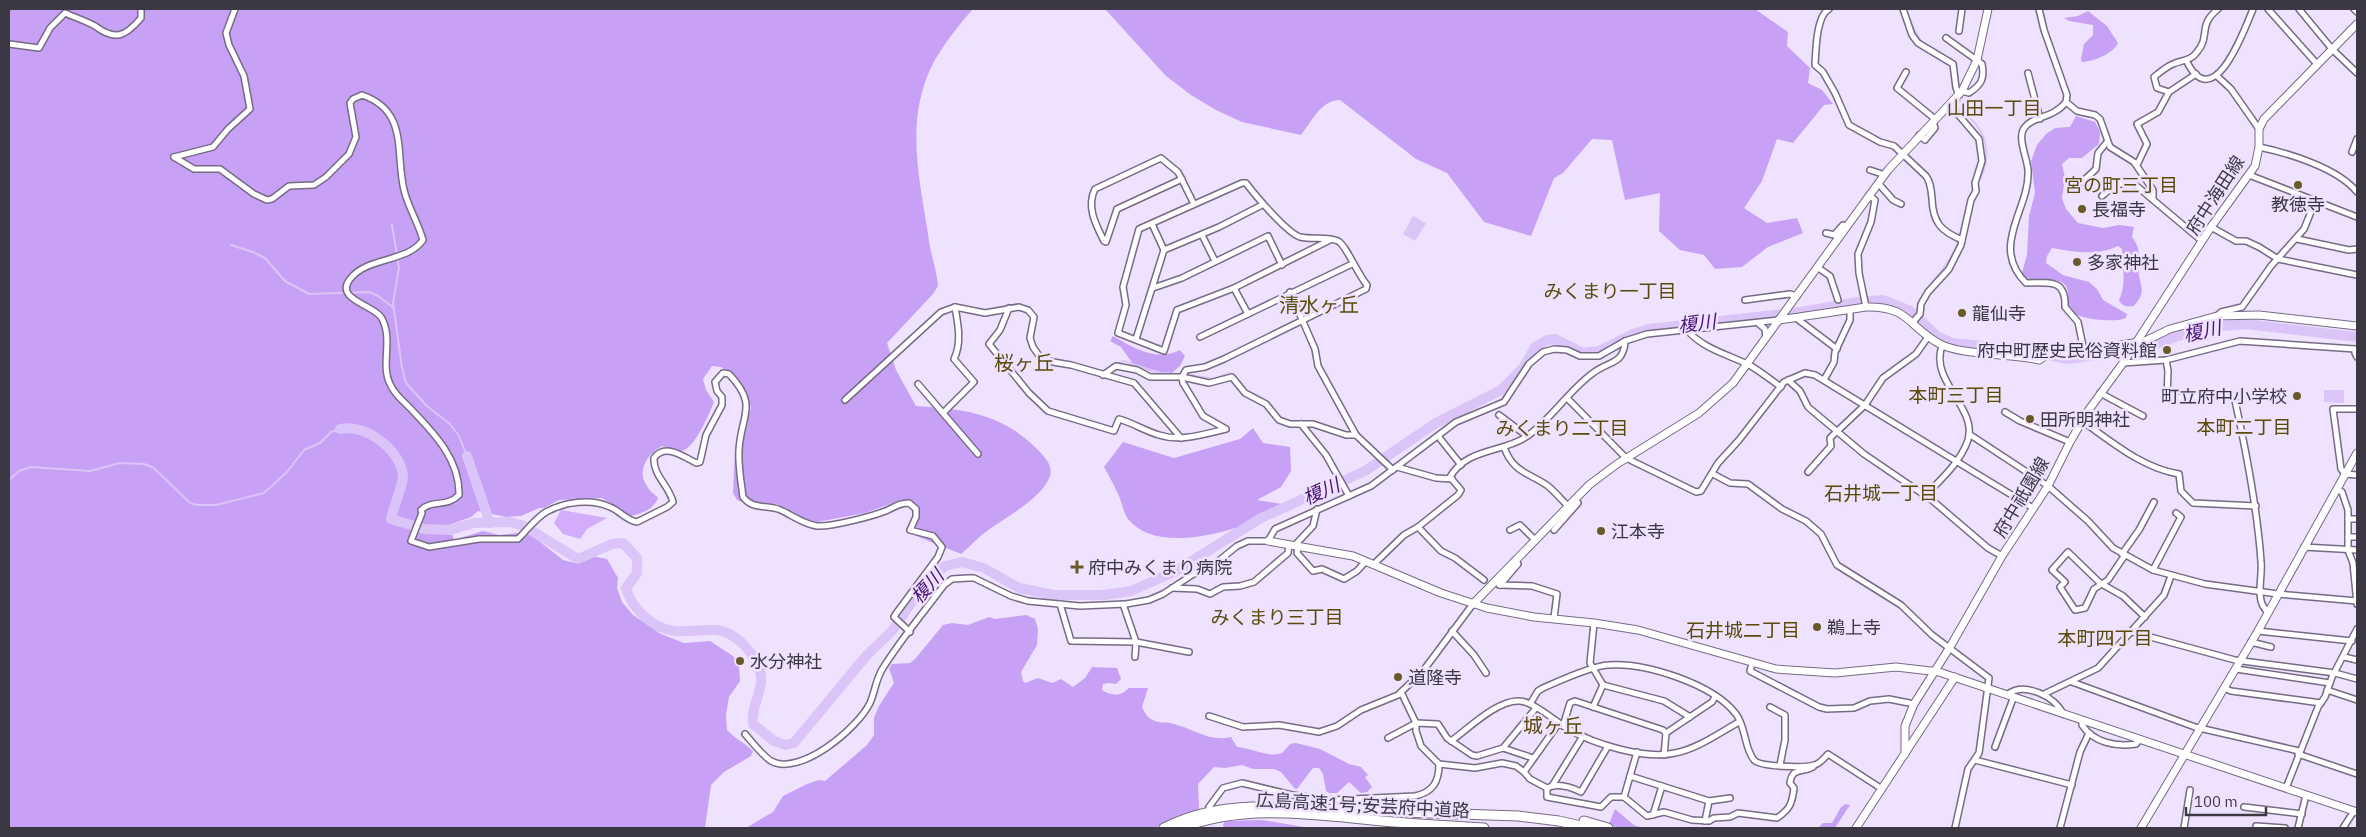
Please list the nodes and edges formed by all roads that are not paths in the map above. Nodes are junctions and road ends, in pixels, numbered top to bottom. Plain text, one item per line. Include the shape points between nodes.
1 (141, 9) edge
2 (235, 9) edge
3 (1828, 9) edge
4 (1903, 9) edge
5 (1962, 9) edge
6 (1988, 9) edge
7 (2039, 9) edge
8 (2218, 9) edge
9 (2253, 9) edge
10 (2268, 9) edge
11 (2299, 9) edge
12 (2354, 9) edge
13 (2357, 12) edge
14 (2356, 28) edge
15 (1959, 31) dead end
16 (1946, 38) dead end
17 (9, 44) edge
18 (2332, 49) junction
19 (1977, 60) junction
20 (2186, 60) junction
21 (2317, 64) junction
22 (1906, 72) dead end
23 (2028, 73) dead end
24 (2357, 73) edge
25 (2196, 74) junction
26 (2217, 76) junction
27 (2170, 92) junction
28 (1960, 93) junction
29 (2066, 102) junction
30 (1950, 105) junction
31 (2040, 119) junction
32 (1934, 120) junction
33 (2259, 129) junction
34 (2357, 139) edge
35 (2107, 142) junction
36 (2259, 147) junction
37 (2356, 147) edge
38 (2352, 152) dead end
39 (1902, 153) junction
40 (2137, 165) junction
41 (1870, 170) dead end
42 (1885, 175) junction
43 (2249, 175) junction
44 (1182, 179) junction
45 (2082, 182) dead end
46 (1878, 183) junction
47 (2357, 192) edge
48 (1870, 195) junction
49 (2102, 196) dead end
50 (2153, 199) junction
51 (2315, 202) junction
52 (1194, 204) junction
53 (1901, 204) dead end
54 (1262, 205) junction
55 (2357, 217) edge
56 (1152, 224) junction
57 (1847, 226) junction
58 (2211, 227) junction
59 (1826, 233) dead end
60 (1202, 235) junction
61 (2297, 239) junction
62 (1330, 240) junction
63 (1962, 240) junction
64 (2202, 241) junction
65 (2357, 249) edge
66 (1164, 250) junction
67 (2278, 259) junction
68 (1215, 261) junction
69 (1352, 264) junction
70 (1282, 265) junction
71 (1817, 267) junction
72 (2357, 275) edge
73 (1153, 288) junction
74 (1234, 288) junction
75 (1290, 292) junction
76 (1796, 296) junction
77 (1745, 300) dead end
78 (1838, 300) dead end
79 (1866, 306) junction
80 (955, 307) junction
81 (1009, 308) junction
82 (1850, 309) junction
83 (1248, 314) junction
84 (2217, 316) junction
85 (1796, 318) junction
86 (1780, 319) junction
87 (1302, 320) junction
88 (1757, 322) junction
89 (1913, 322) junction
90 (2357, 324) edge
91 (1686, 329) junction
92 (1200, 337) dead end
93 (1928, 337) junction
94 (1136, 339) junction
95 (1766, 339) junction
96 (1625, 341) junction
97 (2134, 345) junction
98 (1942, 346) junction
99 (1837, 349) junction
100 (2084, 350) junction
101 (2356, 350) edge
102 (2357, 357) edge
103 (2166, 360) junction
104 (2123, 363) junction
105 (1747, 365) junction
106 (1103, 375) junction
107 (1182, 377) junction
108 (1788, 380) junction
109 (1824, 380) junction
110 (918, 384) dead end
111 (1781, 387) junction
112 (2100, 394) junction
113 (1567, 398) junction
114 (846, 400) dead end
115 (1865, 405) junction
116 (2357, 409) edge
117 (2005, 412) dead end
118 (943, 413) junction
119 (1499, 415) dead end
120 (2143, 416) dead end
121 (2082, 422) junction
122 (1301, 424) junction
123 (1837, 430) junction
124 (1969, 434) junction
125 (1356, 435) junction
126 (1438, 436) junction
127 (1526, 436) junction
128 (1181, 438) junction
129 (2070, 442) junction
130 (1504, 447) junction
131 (2357, 453) edge
132 (978, 454) dead end
133 (1626, 458) junction
134 (1957, 461) junction
135 (2355, 462) edge
136 (1461, 465) junction
137 (1395, 469) junction
138 (1808, 472) dead end
139 (1713, 474) junction
140 (2345, 474) junction
141 (2357, 475) edge
142 (1452, 478) junction
143 (2048, 486) junction
144 (2337, 489) junction
145 (1349, 496) junction
146 (1925, 496) junction
147 (1575, 499) junction
148 (2154, 502) dead end
149 (1568, 506) junction
150 (2256, 506) junction
151 (2032, 508) junction
152 (1317, 509) junction
153 (2176, 513) dead end
154 (2348, 520) junction
155 (2357, 520) edge
156 (1418, 527) junction
157 (1510, 530) dead end
158 (1554, 530) dead end
159 (2348, 537) junction
160 (2357, 537) edge
161 (1535, 540) junction
162 (1268, 541) junction
163 (1294, 546) junction
164 (2304, 548) junction
165 (2348, 550) junction
166 (2357, 550) edge
167 (2124, 555) junction
168 (2002, 556) junction
169 (1515, 560) junction
170 (1366, 561) junction
171 (1374, 564) junction
172 (2153, 570) junction
173 (2170, 576) junction
174 (1484, 580) dead end
175 (2100, 583) junction
176 (1172, 588) junction
177 (2260, 591) junction
178 (2278, 594) junction
179 (2357, 602) edge
180 (1060, 604) junction
181 (1123, 604) junction
182 (1473, 604) junction
183 (2268, 612) junction
184 (2145, 617) junction
185 (1554, 618) junction
186 (1594, 623) junction
187 (2357, 629) edge
188 (1452, 631) junction
189 (2258, 631) junction
190 (910, 632) junction
191 (2132, 632) junction
192 (1136, 642) junction
193 (2251, 642) junction
194 (2351, 642) junction
195 (2357, 644) edge
196 (2271, 646) dead end
197 (1950, 647) junction
198 (1189, 652) dead end
199 (1134, 657) dead end
200 (2344, 657) junction
201 (2357, 660) edge
202 (2240, 661) junction
203 (1752, 664) junction
204 (1592, 669) junction
205 (2236, 669) junction
206 (1936, 671) junction
207 (2335, 673) junction
208 (1486, 674) dead end
209 (1955, 678) junction
210 (2357, 679) edge
211 (2072, 682) junction
212 (2330, 683) junction
213 (1603, 685) junction
214 (1988, 688) junction
215 (2224, 688) junction
216 (2328, 690) junction
217 (1401, 692) junction
218 (2044, 694) junction
219 (2011, 695) junction
220 (1715, 697) junction
221 (2357, 700) edge
222 (2321, 703) junction
223 (1530, 704) junction
224 (1914, 704) junction
225 (1594, 707) junction
226 (1770, 707) dead end
227 (1536, 708) junction
228 (2063, 714) junction
229 (1208, 716) dead end
230 (1690, 717) junction
231 (2082, 721) junction
232 (1739, 722) junction
233 (1416, 723) junction
234 (1561, 724) junction
235 (2200, 728) junction
236 (1666, 733) junction
237 (2089, 733) junction
238 (745, 734) dead end
239 (1583, 736) junction
240 (1388, 738) dead end
241 (2139, 740) junction
242 (1451, 742) junction
243 (1608, 746) junction
244 (1995, 747) dead end
245 (1503, 748) junction
246 (1637, 752) junction
247 (2299, 752) junction
248 (1905, 754) junction
249 (2185, 754) junction
250 (1664, 755) junction
251 (1533, 758) junction
252 (1975, 760) junction
253 (1439, 764) junction
254 (1780, 765) junction
255 (1815, 765) junction
256 (1524, 772) junction
257 (2357, 774) edge
258 (1630, 776) junction
259 (2072, 785) junction
260 (1662, 786) junction
261 (1549, 787) junction
262 (2286, 788) junction
263 (1882, 789) junction
264 (2190, 790) dead end
265 (2306, 795) junction
266 (1624, 797) junction
267 (1730, 798) dead end
268 (1709, 801) junction
269 (1209, 807) dead end
270 (2244, 807) dead end
271 (1226, 812) junction
272 (2356, 812) edge
273 (1417, 813) junction
274 (2302, 814) junction
275 (1653, 815) junction
276 (1705, 821) junction
277 (2256, 826) dead end
278 (1164, 828) edge
279 (1182, 828) edge
280 (1484, 828) edge
281 (1590, 828) edge
282 (1608, 828) edge
283 (1856, 828) edge
284 (1955, 828) edge
285 (2060, 828) edge
286 (2141, 828) edge
287 (2184, 828) edge
288 (2285, 828) edge
289 (2298, 828) edge
290 (2343, 828) edge

1 - 17 street via 142,18 127,33 109,36 65,13 50,28 39,48
2 - 190 street via 226,33 244,76 250,110 213,147 174,157 194,169 220,169 267,200 289,186 314,186 349,154 356,137 350,103 353,99 362,95 377,102 389,113 400,140 401,179 423,240 419,246 361,269 349,279 347,286 348,294 355,302 372,308 381,318 386,330 386,374 390,385 433,432 453,463 459,483 459,495 452,502 426,506 421,510 412,541 429,547 479,539 518,539 545,513 562,505 598,503 637,522 667,507 673,502 671,494 660,480 654,458 663,451 671,451 700,462 706,435 722,405 722,396 715,382 722,373 729,374 737,383 747,406 739,452 743,497 752,506 771,507 818,526 888,510 898,503 909,503 916,509 910,530 933,536 942,547 895,614 894,617
3 - 39 street via 1820,20 1815,65 1835,93 1849,125
4 - 28 street via 1918,44 1953,64
5 - 15 street
6 - 19 street
7 - 29 street via 2067,95
8 - 20 street via 2204,24 2204,39 2198,51
9 - 26 street via 2233,54
10 - 21 street
11 - 18 street
12 - 13 street
14 - 18 street
16 - 19 street
18 - 21 street
18 - 24 street
19 - 28 street
19 - 28 street via 1982,64 1982,81 1969,93
20 - 25 street
20 - 27 street via 2154,76 2157,88
21 - 33 street via 2264,119
22 - 32 street via 1897,88
23 - 31 street
25 - 26 street via 2211,79
25 - 27 street
26 - 33 street via 2231,89
27 - 40 street via 2158,112 2137,124 2147,144
28 - 30 street
29 - 31 street via 2054,114
29 - 35 street via 2077,111 2100,119
30 - 32 street
30 - 63 street via 1979,139 1982,161
31 - 100 street via 2023,128 2021,136 2028,176 2015,218 2012,258 2026,284 2051,283 2062,288 2066,307 2078,322
32 - 39 street
33 - 36 street, 府中海田線
34 - 37 street
35 - 40 street via 2110,148
35 - 45 street via 2098,153 2096,169
36 - 43 street, 府中海田線 via 2255,166
36 - 47 street via 2312,164 2339,177
37 - 38 street
39 - 42 street
39 - 63 street via 1930,182 1940,227
40 - 50 street via 2153,190
41 - 42 street
42 - 46 street
43 - 51 street
43 - 58 street, 府中海田線
44 - 44 street via 1161,158 1098,186 1091,197 1093,218 1104,241 1118,209
44 - 52 street
46 - 48 street
46 - 53 street
48 - 57 street
48 - 79 street via 1875,200 1874,208 1858,254
49 - 50 street via 2112,187 2126,182 2140,186
50 - 64 street
51 - 55 street
51 - 61 street
52 - 54 street via 1246,183
52 - 56 street
54 - 60 street
54 - 62 street via 1298,236
56 - 66 street
56 - 94 street via 1139,229 1123,287 1126,305 1118,333
57 - 59 street via 1843,225 1834,235
57 - 71 street
58 - 64 street, 府中海田線
58 - 67 street via 2236,241 2246,241 2259,247
60 - 66 street
60 - 68 street
61 - 65 street
61 - 67 street
62 - 69 street via 1337,240 1346,247
62 - 70 street
63 - 89 street via 1949,268 1928,292 1920,314
64 - 97 street, 府中海田線
66 - 73 street
67 - 72 street
67 - 84 street via 2242,307
68 - 70 street via 1268,236
68 - 73 street
69 - 75 street
69 - 87 street via 1367,285 1366,289
70 - 74 street
71 - 76 street
71 - 78 street via 1830,276
73 - 94 street
74 - 83 street
74 - 94 street via 1176,310 1164,351
75 - 83 street
75 - 87 street
76 - 77 street
76 - 86 street
79 - 82 street
79 - 89 street via 1892,310
80 - 81 street via 976,313
80 - 114 street via 941,312
80 - 118 street via 958,351 954,359 974,382
81 - 106 street via 1028,310 1034,317 1030,338 1043,359
81 - 128 street via 990,344 1029,393 1048,411 1114,431 1119,419 1158,435
82 - 85 street
82 - 99 street via 1850,320
83 - 92 street
84 - 90 street via 2259,315
84 - 97 street
85 - 86 street
85 - 99 street
86 - 88 street
86 - 95 street
87 - 107 street via 1205,367 1186,370
87 - 125 street via 1315,349 1318,366
88 - 91 street
88 - 95 street via 1765,329
89 - 93 street
91 - 96 street via 1647,334
91 - 105 street via 1695,340
93 - 98 street
93 - 115 street via 1916,354 1883,378
95 - 105 street
96 - 113 street via 1625,351 1620,358 1594,372
96 - 126 street via 1600,356 1580,356 1554,349 1544,352 1529,364 1504,402 1456,422
97 - 100 street
97 - 104 street, 府中祇園線
98 - 100 street via 2039,360 2053,351
98 - 124 street via 1939,354 1944,376 1963,411
99 - 109 street
101 - 102 street
101 - 103 street via 2240,341
103 - 104 street
103 - 150 street via 2167,398 2234,396
104 - 112 street, 府中祇園線
105 - 111 street
105 - 133 street via 1726,392 1708,407
106 - 107 street via 1116,366 1138,370 1150,377
106 - 128 street via 1134,383
107 - 122 street via 1208,383 1232,377 1245,392 1266,404 1279,420
107 - 128 street via 1204,416 1226,429
108 - 109 street via 1805,373
108 - 111 street
108 - 123 street via 1800,391 1808,407
109 - 115 street
110 - 118 street
111 - 139 street via 1718,463
112 - 120 street
112 - 121 street, 府中祇園線
113 - 127 street
113 - 133 street
115 - 123 street
115 - 134 street
116 - 140 street via 2333,408 2341,469
117 - 129 street
118 - 132 street
119 - 127 street
121 - 129 street, 府中祇園線
121 - 150 street via 2130,455 2154,467 2179,474 2181,492 2193,503
122 - 125 street via 1313,424 1346,436
122 - 145 street via 1326,455
123 - 138 street via 1830,438 1831,446
123 - 146 street via 1864,454
124 - 134 street
124 - 143 street
125 - 137 street
126 - 136 street
126 - 137 street
127 - 130 street
129 - 143 street, 府中祇園線
130 - 136 street via 1477,453
130 - 149 street via 1524,474 1546,485
131 - 135 street
133 - 139 street via 1696,492
133 - 147 street
134 - 146 street
134 - 151 street
135 - 140 street
136 - 142 street via 1451,474
137 - 142 street
137 - 145 street via 1371,486
139 - 197 street via 1730,483 1748,484 1782,509 1806,521 1821,534 1837,565 1901,605 1932,635
140 - 141 street
140 - 144 street
142 - 156 street via 1461,490
143 - 151 street, 府中祇園線
143 - 167 street
144 - 154 street via 2342,492
144 - 164 street
145 - 152 street
146 - 168 street
147 - 149 street
147 - 158 street via 1578,503
148 - 167 street
149 - 161 street
150 - 177 street via 2262,564
151 - 168 street, 府中祇園線
152 - 162 street via 1275,529
152 - 163 street via 1313,526
153 - 172 street via 2181,517
154 - 155 street
154 - 159 street
156 - 171 street via 1404,535
156 - 174 street via 1441,550
157 - 161 street via 1520,526
159 - 160 street
159 - 165 street
161 - 169 street
162 - 163 street
162 - 176 street via 1248,541 1237,546 1216,564
163 - 170 street
163 - 170 street via 1313,571 1322,569 1344,579 1358,571
163 - 176 street via 1254,582 1224,587 1210,594 1197,589
164 - 165 street
164 - 178 street
165 - 166 street
165 - 179 street via 2353,563
167 - 172 street
167 - 175 street via 2108,580
168 - 197 street, 府中祇園線
169 - 182 street
169 - 185 street via 1518,564 1499,585 1532,586 1557,594
170 - 171 street
171 - 182 street
172 - 173 street
173 - 177 street
173 - 184 street via 2164,595
175 - 175 street via 2085,608 2074,610 2060,587 2065,582 2052,570 2068,552
175 - 184 street via 2122,596
176 - 181 street via 1149,600
177 - 178 street
177 - 183 street via 2263,606
178 - 179 street
178 - 183 street
180 - 181 street
180 - 190 street via 1011,596 974,578 952,579 944,585
180 - 192 street via 1071,641
181 - 192 street
182 - 185 street
182 - 188 street
183 - 189 street
184 - 191 street
185 - 186 street
186 - 203 street via 1638,630
186 - 204 street
187 - 194 street
188 - 208 street via 1474,654
188 - 217 street via 1423,671
189 - 193 street
189 - 194 street
190 - 238 street via 883,667 862,716 807,759 792,764 771,761
191 - 202 street
191 - 211 street via 2098,668
192 - 198 street
192 - 199 street
193 - 196 street
193 - 202 street
194 - 195 street
194 - 200 street
197 - 206 street, 府中祇園線
197 - 214 street via 1989,678
200 - 201 street
200 - 207 street
202 - 205 street
202 - 207 street
203 - 206 street via 1813,673 1896,666
203 - 224 street via 1750,672 1819,707 1854,708 1870,701 1889,699
204 - 213 street
204 - 220 street via 1607,664 1647,668 1689,681
204 - 223 street via 1543,688
205 - 212 street
205 - 215 street
206 - 209 street
206 - 224 street, 府中祇園線
207 - 210 street
207 - 212 street
209 - 214 street
209 - 248 street
211 - 218 street
211 - 235 street
212 - 216 street
213 - 225 street
213 - 230 street via 1664,701
214 - 219 street
214 - 252 street via 1979,753
215 - 222 street
215 - 235 street
216 - 221 street
216 - 222 street
217 - 229 street via 1319,732 1280,725 1243,727
217 - 233 street
218 - 219 street via 2018,689
218 - 228 street
219 - 228 street
219 - 244 street
220 - 230 street
220 - 232 street via 1732,709
222 - 247 street
223 - 227 street
223 - 242 street via 1519,701 1496,708
224 - 248 street, 府中祇園線 via 1905,726
225 - 234 street via 1575,701 1570,703
225 - 236 street
226 - 254 street via 1785,715
227 - 234 street
227 - 245 street
228 - 231 street
230 - 236 street
231 - 237 street via 2082,726
231 - 241 street
232 - 250 street via 1690,748
232 - 254 street via 1754,760 1761,765
233 - 240 street
233 - 242 street via 1438,724
233 - 253 street via 1421,746
234 - 239 street
234 - 251 street
235 - 247 street
235 - 249 street
236 - 250 street
237 - 241 street via 2112,744 2136,744
237 - 259 street via 2080,752
239 - 243 street
239 - 261 street
241 - 249 street
242 - 245 street via 1477,756
243 - 246 street
243 - 261 street via 1581,792 1570,787
245 - 251 street
246 - 250 street
246 - 258 street
247 - 257 street
247 - 262 street
248 - 263 street
249 - 262 street
249 - 286 street
251 - 256 street
252 - 259 street
252 - 284 street via 1968,769
253 - 256 street via 1475,768 1502,763 1516,766
253 - 269 street via 1437,782 1432,789 1415,796 1332,800 1242,783 1223,788
254 - 255 street
255 - 263 street via 1828,754
255 - 276 street via 1810,769 1796,770 1790,783 1794,788 1792,805 1777,818 1738,813
256 - 261 street via 1530,779
258 - 260 street
258 - 266 street
259 - 285 street
260 - 268 street
260 - 275 street
261 - 266 street via 1547,797 1601,807 1611,797
262 - 265 street
263 - 283 street
264 - 287 street
265 - 272 street
265 - 274 street
266 - 275 street via 1647,816
267 - 268 street
268 - 276 street
270 - 274 street
271 - 273 highway, 広島高速1号;安芸府中道路 via 1279,807
271 - 278 highway, 広島高速1号;安芸府中道路 via 1197,814
271 - 279 highway, 広島高速1号;安芸府中道路
271 - 280 highway, 広島高速1号;安芸府中道路
272 - 290 street
273 - 281 highway via 1531,817
273 - 282 highway via 1538,813
274 - 289 street
275 - 276 street via 1664,812
277 - 288 street

